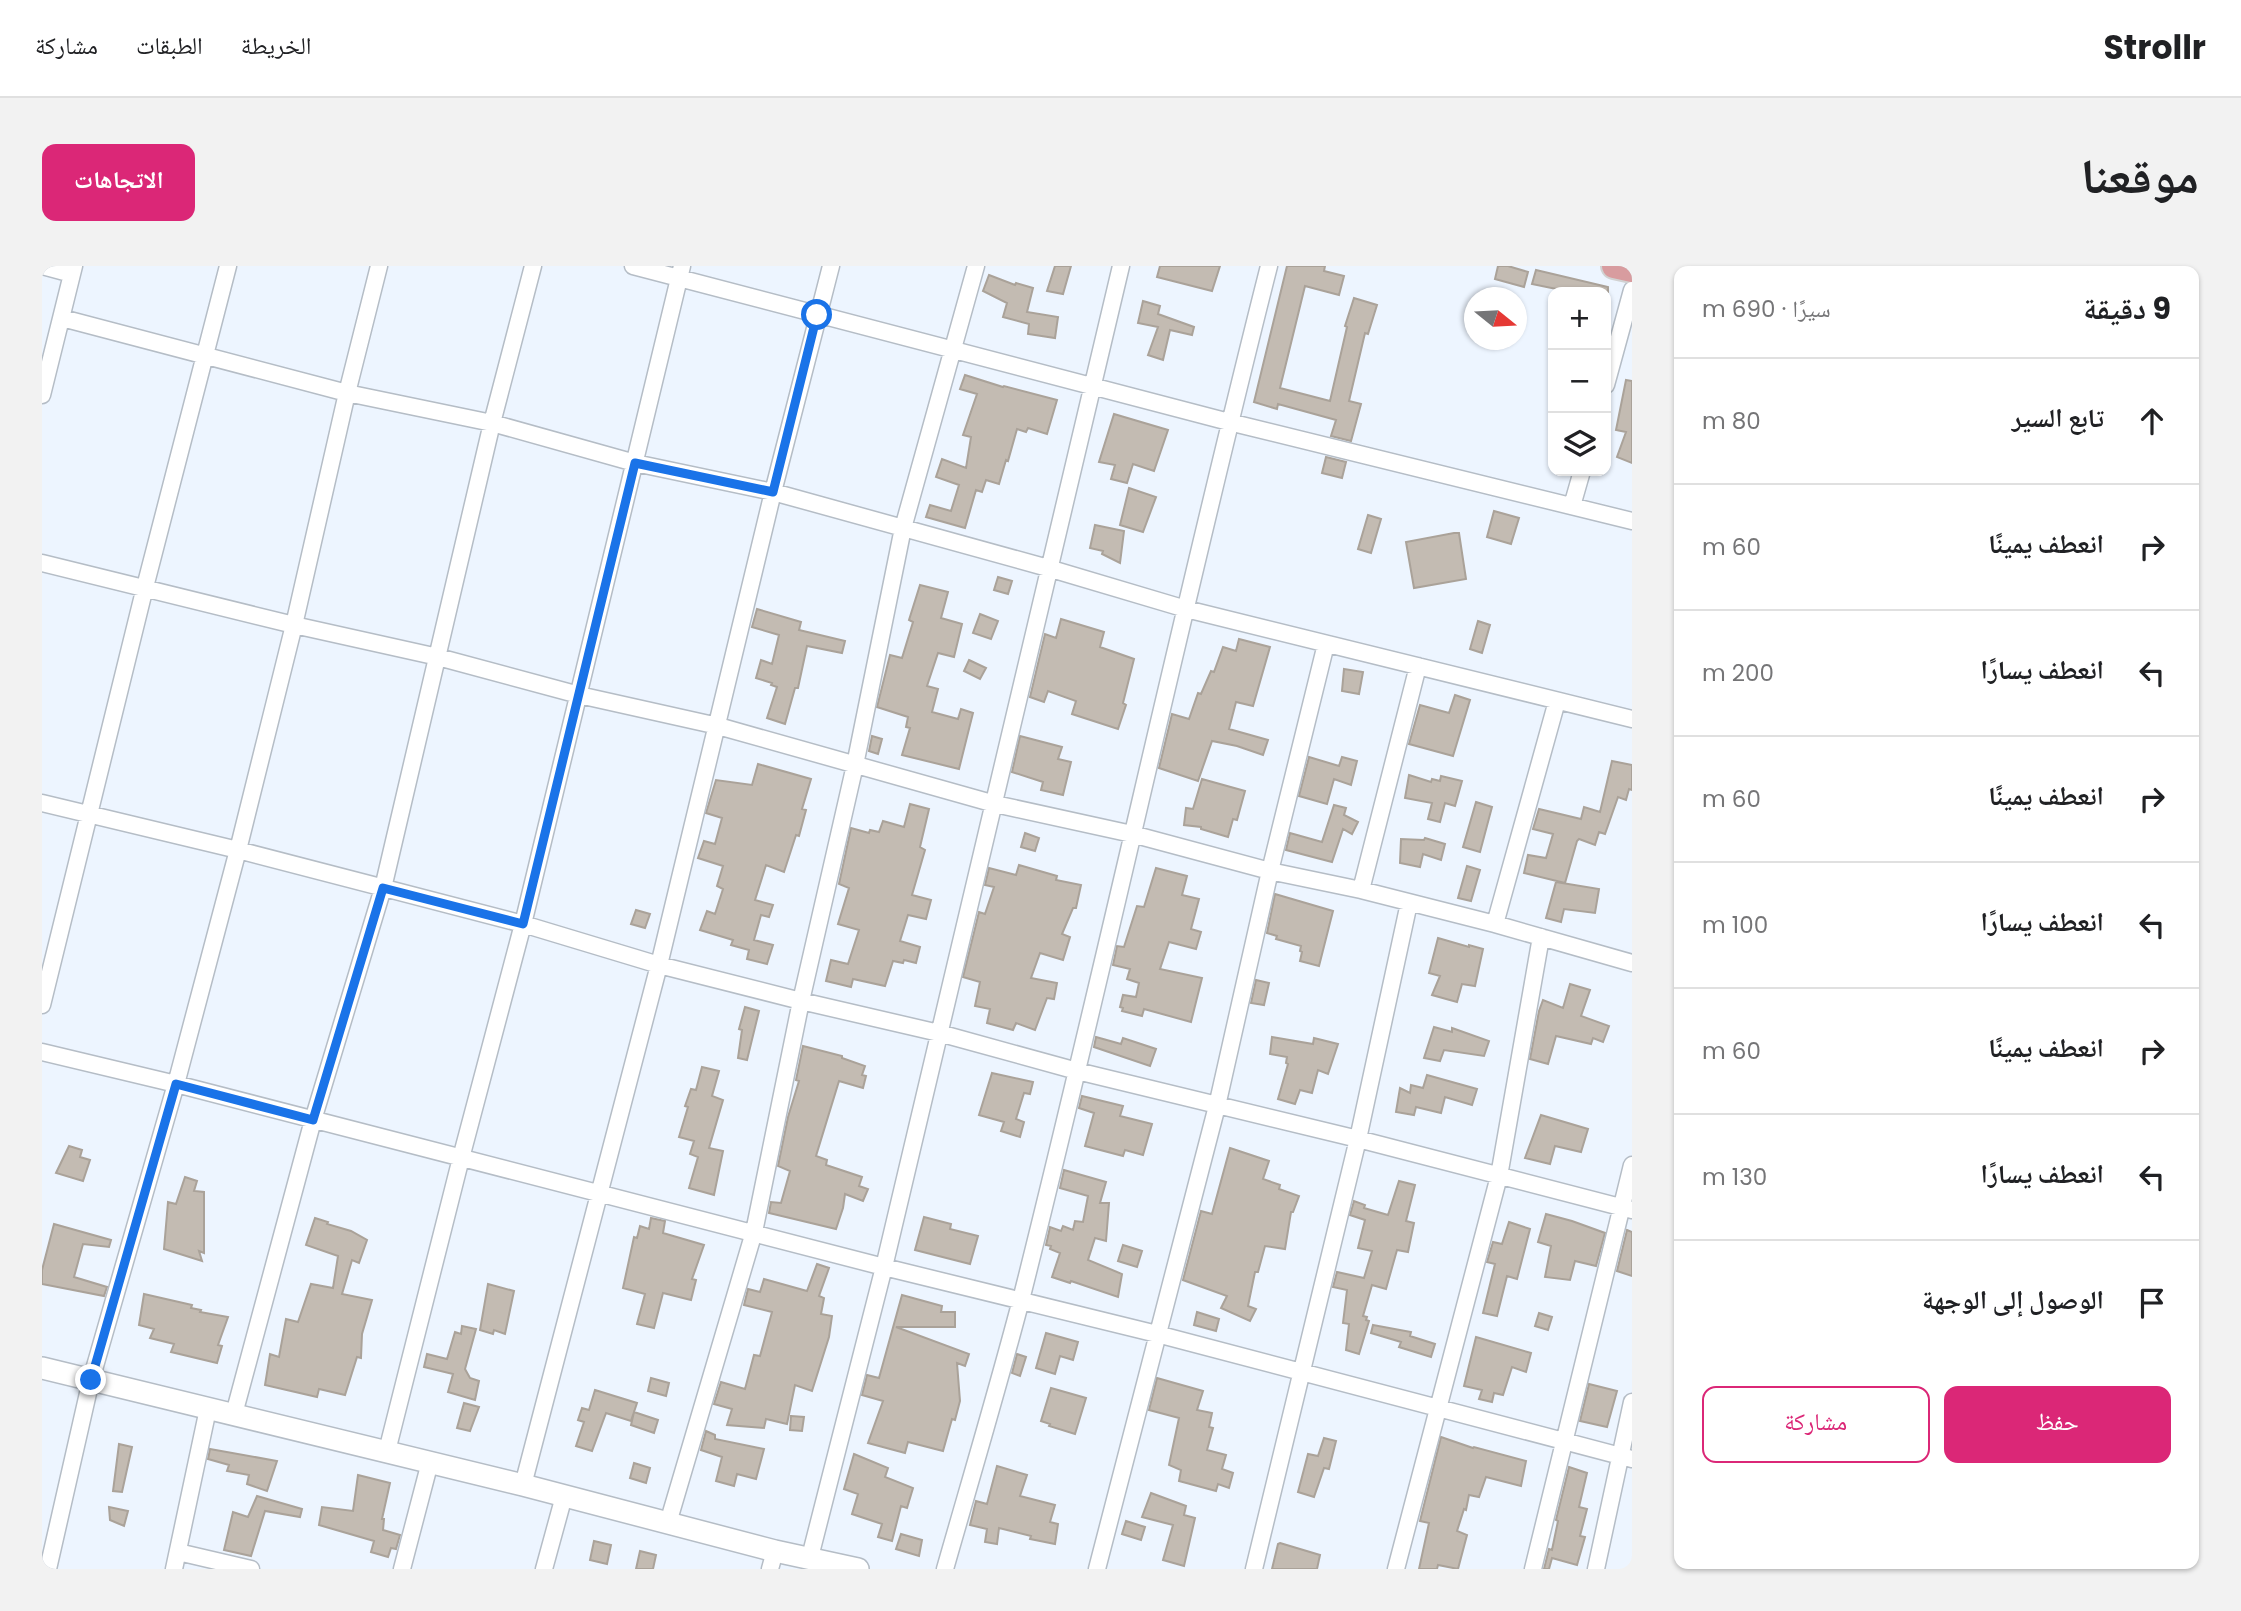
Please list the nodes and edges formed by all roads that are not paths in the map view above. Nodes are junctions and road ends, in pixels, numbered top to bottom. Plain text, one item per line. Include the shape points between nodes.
1 (42, 266) edge
2 (228, 266) edge
3 (379, 266) edge
4 (533, 266) edge
5 (633, 266) edge
6 (831, 266) edge
7 (976, 266) edge
8 (1121, 266) edge
9 (1269, 266) edge
10 (1614, 266) edge
11 (73, 270) edge
12 (1632, 271) edge
13 (680, 272) edge
14 (1632, 290) edge
15 (817, 315) junction
16 (62, 318) junction
17 (953, 349) junction
18 (204, 356) junction
19 (1611, 367) edge
20 (1092, 384) junction
21 (347, 393) junction
22 (42, 395) edge
23 (1229, 422) junction
24 (492, 423) junction
25 (635, 463) junction
26 (1581, 476) edge
27 (773, 492) junction
28 (1572, 506) junction
29 (1632, 521) edge
30 (903, 528) junction
31 (42, 563) edge
32 (1048, 568) junction
33 (145, 587) junction
34 (1186, 609) junction
35 (295, 625) junction
36 (1326, 644) junction
37 (438, 657) junction
38 (1418, 666) junction
39 (579, 695) junction
40 (1557, 701) junction
41 (1632, 719) edge
42 (718, 726) junction
43 (855, 765) junction
44 (42, 803) edge
45 (995, 804) junction
46 (89, 814) junction
47 (1132, 834) junction
48 (238, 850) junction
49 (1270, 871) junction
50 (383, 888) junction
51 (1361, 890) junction
52 (1409, 902) junction
53 (523, 924) junction
54 (1495, 924) junction
55 (1541, 937) junction
56 (1632, 964) edge
57 (659, 965) junction
58 (801, 1001) junction
59 (42, 1005) edge
60 (939, 1033) junction
61 (42, 1052) edge
62 (1077, 1070) junction
63 (176, 1084) junction
64 (1217, 1106) junction
65 (313, 1120) junction
66 (1358, 1139) junction
67 (461, 1158) junction
68 (1632, 1165) edge
69 (1499, 1176) junction
70 (599, 1194) junction
71 (1626, 1208) edge
72 (754, 1232) junction
73 (884, 1267) junction
74 (1021, 1300) junction
75 (1157, 1334) junction
76 (42, 1368) edge
77 (1301, 1373) junction
78 (91, 1380) junction
79 (1632, 1402) edge
80 (1437, 1408) junction
81 (208, 1409) junction
82 (234, 1414) junction
83 (1564, 1440) junction
84 (387, 1451) junction
85 (1626, 1458) edge
86 (430, 1462) junction
87 (523, 1485) junction
88 (564, 1496) junction
89 (668, 1523) junction
90 (49, 1526) edge
91 (178, 1552) junction
92 (810, 1557) junction
93 (773, 1560) edge
94 (48, 1569) edge
95 (174, 1569) edge
96 (251, 1569) edge
97 (402, 1569) edge
98 (544, 1569) edge
99 (858, 1569) edge
100 (945, 1569) edge
101 (1097, 1569) edge
102 (1254, 1569) edge
103 (1396, 1569) edge
104 (1533, 1569) edge
105 (1596, 1569) edge

1 - 11 street
2 - 18 street
3 - 21 street
4 - 24 street
5 - 13 street
6 - 15 street
7 - 17 street
8 - 20 street
9 - 23 street
10 - 12 highway
11 - 16 street
13 - 15 street
13 - 25 street
14 - 19 street
15 - 17 street
15 - 27 street
16 - 18 street
16 - 22 street
17 - 20 street
17 - 30 street
18 - 21 street
18 - 33 street
20 - 23 street
20 - 32 street
21 - 24 street
21 - 35 street
23 - 28 street
23 - 34 street
24 - 25 street
24 - 37 street
25 - 27 street
25 - 39 street
26 - 28 street
27 - 30 street
27 - 42 street
28 - 29 street
30 - 32 street
30 - 43 street
31 - 33 street
32 - 34 street
32 - 45 street
33 - 35 street
33 - 46 street
34 - 36 street
34 - 47 street
35 - 37 street
35 - 48 street
36 - 38 street
36 - 49 street
37 - 39 street
37 - 50 street
38 - 40 street
38 - 51 street
39 - 42 street
39 - 53 street
40 - 41 street
40 - 54 street
42 - 43 street
42 - 57 street
43 - 45 street
43 - 58 street
44 - 46 street
45 - 47 street
45 - 60 street
46 - 48 street
46 - 59 street
47 - 49 street
47 - 62 street
48 - 50 street
48 - 63 street
49 - 51 street
49 - 64 street
50 - 53 street
50 - 65 street
51 - 52 street
52 - 54 street
52 - 66 street
53 - 57 street
53 - 67 street
54 - 55 street
55 - 56 street
55 - 69 street
57 - 58 street
57 - 70 street
58 - 60 street
58 - 72 street
60 - 62 street
60 - 73 street
61 - 63 street
62 - 64 street
62 - 74 street
63 - 65 street
63 - 78 street
64 - 66 street
64 - 75 street
65 - 67 street
65 - 82 street
66 - 69 street
66 - 77 street
67 - 70 street
67 - 84 street
68 - 71 street
69 - 71 street
69 - 80 street
70 - 72 street
70 - 87 street
71 - 83 street
72 - 73 street
72 - 89 street
73 - 74 street
73 - 92 street
74 - 75 street
74 - 100 street
75 - 77 street
75 - 101 street
76 - 78 main road
77 - 80 street
77 - 102 street
78 - 81 main road
78 - 90 street
79 - 85 street
80 - 83 street
80 - 103 street
81 - 82 main road
81 - 91 street
82 - 84 main road
83 - 85 street
83 - 104 street
84 - 86 main road
85 - 105 street
86 - 87 main road
86 - 97 street
87 - 88 main road
88 - 89 main road
88 - 98 street
89 - 93 main road
90 - 94 street
91 - 95 street
91 - 96 street
92 - 93 main road
92 - 99 main road

